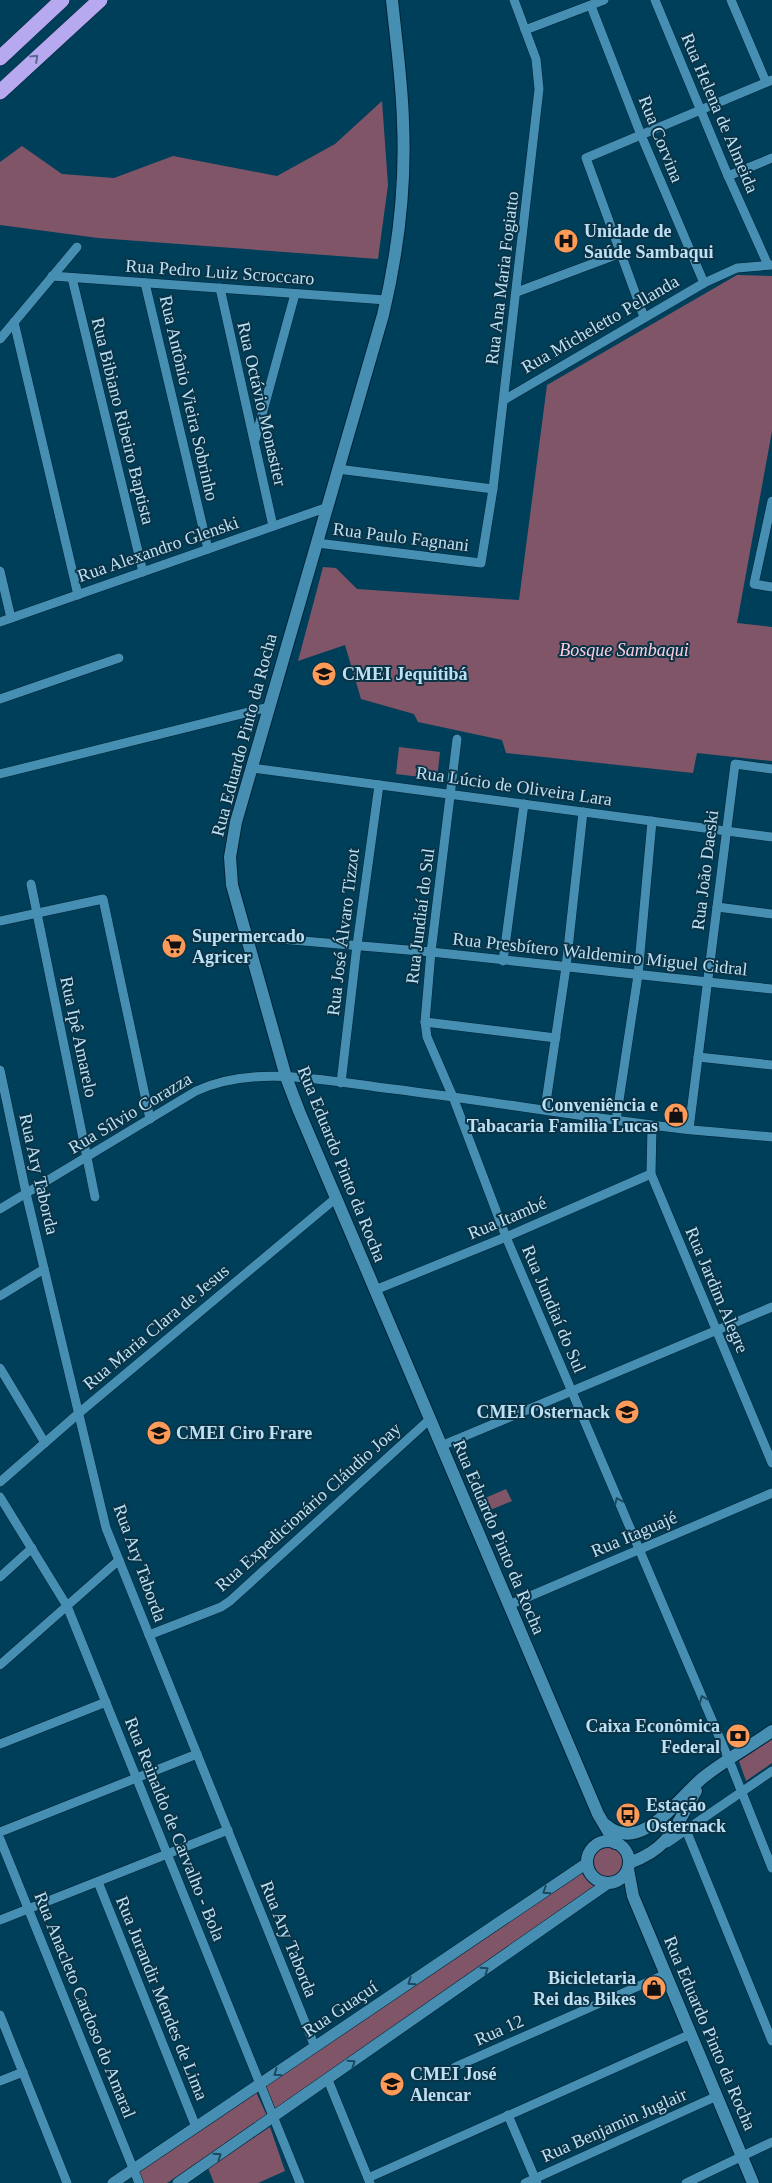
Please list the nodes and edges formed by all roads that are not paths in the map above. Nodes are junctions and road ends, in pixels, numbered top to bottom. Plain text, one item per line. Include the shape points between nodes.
1 (62, 0) edge
2 (100, 0) edge
3 (392, 0) edge
4 (514, 0) edge
5 (604, 0) edge
6 (655, 0) edge
7 (731, 0) edge
8 (592, 6) junction
9 (525, 30) junction
10 (0, 58) edge
11 (769, 81) edge
12 (0, 92) edge
13 (700, 111) junction
14 (641, 135) junction
15 (772, 158) edge
16 (728, 176) junction
17 (77, 247) dead end
18 (621, 253) junction
19 (770, 265) edge
20 (52, 276) junction
21 (72, 278) junction
22 (145, 283) junction
23 (704, 283) junction
24 (220, 288) junction
25 (517, 292) junction
26 (295, 294) junction
27 (386, 300) junction
28 (644, 317) junction
29 (14, 322) junction
30 (0, 339) edge
31 (504, 400) junction
32 (254, 443) junction
33 (338, 469) junction
34 (493, 489) junction
35 (772, 500) edge
36 (328, 507) junction
37 (770, 516) edge
38 (273, 526) junction
39 (317, 543) junction
40 (208, 549) junction
41 (481, 563) joint
42 (0, 571) edge
43 (143, 572) junction
44 (772, 587) edge
45 (78, 595) junction
46 (11, 618) junction
47 (0, 622) edge
48 (119, 658) dead end
49 (0, 699) edge
50 (269, 707) junction
51 (457, 739) dead end
52 (252, 768) junction
53 (772, 769) edge
54 (0, 774) edge
55 (379, 785) junction
56 (451, 794) junction
57 (524, 804) junction
58 (583, 812) junction
59 (652, 821) junction
60 (725, 831) junction
61 (772, 837) edge
62 (30, 884) dead end
63 (717, 907) junction
64 (37, 913) junction
65 (772, 914) edge
66 (0, 921) edge
67 (245, 936) junction
68 (357, 946) junction
69 (431, 952) junction
70 (503, 961) junction
71 (566, 967) junction
72 (638, 975) junction
73 (707, 982) junction
74 (772, 989) edge
75 (425, 1022) junction
76 (556, 1038) junction
77 (698, 1057) junction
78 (772, 1065) edge
79 (0, 1070) edge
80 (286, 1077) junction
81 (341, 1083) junction
82 (453, 1097) junction
83 (545, 1109) junction
84 (150, 1119) junction
85 (616, 1120) junction
86 (652, 1126) junction
87 (689, 1129) junction
88 (772, 1137) edge
89 (87, 1157) junction
90 (651, 1174) junction
91 (26, 1194) junction
92 (95, 1197) dead end
93 (336, 1198) junction
94 (0, 1209) edge
95 (506, 1237) junction
96 (44, 1269) junction
97 (375, 1290) junction
98 (0, 1296) edge
99 (772, 1307) edge
100 (716, 1331) junction
101 (0, 1368) edge
102 (572, 1391) junction
103 (79, 1413) junction
104 (430, 1419) junction
105 (45, 1442) junction
106 (441, 1446) junction
107 (772, 1463) edge
108 (0, 1482) edge
109 (772, 1493) edge
110 (0, 1497) edge
111 (32, 1548) junction
112 (638, 1549) junction
113 (119, 1560) junction
114 (0, 1577) edge
115 (509, 1605) junction
116 (67, 1606) junction
117 (149, 1635) junction
118 (0, 1665) edge
119 (106, 1702) junction
120 (772, 1731) edge
121 (0, 1744) edge
122 (197, 1754) junction
123 (729, 1760) junction
124 (772, 1771) edge
125 (704, 1777) junction
126 (136, 1778) junction
127 (741, 1792) junction
128 (664, 1816) junction
129 (600, 1818) junction
130 (228, 1830) junction
131 (686, 1830) junction
132 (0, 1832) edge
133 (631, 1834) junction
134 (0, 1839) edge
135 (618, 1844) junction
136 (664, 1844) junction
137 (595, 1846) junction
138 (167, 1854) junction
139 (586, 1863) junction
140 (628, 1866) junction
141 (772, 1868) edge
142 (98, 1882) junction
143 (610, 1883) junction
144 (633, 1896) junction
145 (28, 1909) junction
146 (0, 1920) edge
147 (666, 1974) junction
148 (0, 2015) edge
149 (691, 2034) junction
150 (772, 2041) edge
151 (315, 2047) junction
152 (455, 2067) dead end
153 (23, 2072) junction
154 (328, 2080) junction
155 (0, 2082) edge
156 (260, 2084) junction
157 (717, 2096) junction
158 (508, 2115) junction
159 (274, 2118) junction
160 (196, 2127) junction
161 (772, 2142) edge
162 (742, 2156) junction
163 (133, 2169) junction
164 (369, 2180) edge
165 (536, 2181) edge
166 (67, 2183) edge
167 (113, 2183) edge
168 (139, 2183) edge
169 (178, 2183) edge
170 (300, 2183) edge
171 (525, 2183) edge
172 (686, 2183) edge
173 (754, 2183) edge

1 - 10 highway
12 -> 2 highway
3 - 27 main road, Rua Eduardo Pinto da Rocha via 402,96 404,175 398,235
4 - 9 street, Rua Ana Maria Fogiatto
5 - 8 street
6 - 13 street, Rua Helena de Almeida
7 - 11 street
8 - 9 street
8 - 14 street, Rua Corvina
9 - 25 street, Rua Ana Maria Fogiatto via 538,69 539,89
11 - 13 street
13 - 14 street
13 - 16 street, Rua Helena de Almeida
14 - 18 street via 586,158
14 - 23 street, Rua Corvina
15 - 16 street
16 - 19 street, Rua Helena de Almeida
17 - 20 street
18 - 25 street
18 - 28 street
19 - 23 street, Rua Micheletto Pellanda via 737,268
20 - 21 street, Rua Pedro Luiz Scroccaro
20 - 29 street
21 - 22 street, Rua Pedro Luiz Scroccaro
21 - 43 street, Rua Bibiano Ribeiro Baptista
22 - 24 street, Rua Pedro Luiz Scroccaro
22 - 40 street, Rua Antônio Vieira Sobrinho
23 - 28 street, Rua Micheletto Pellanda
24 - 26 street, Rua Pedro Luiz Scroccaro
24 - 32 street, Rua Octávio Monastier
25 - 31 street, Rua Ana Maria Fogiatto
26 - 27 street, Rua Pedro Luiz Scroccaro
26 - 32 street
27 - 33 main road, Rua Eduardo Pinto da Rocha
28 - 31 street, Rua Micheletto Pellanda
29 - 30 street
29 - 45 street
31 - 34 street, Rua Ana Maria Fogiatto
32 - 38 street, Rua Octávio Monastier
33 - 34 street
33 - 36 main road, Rua Eduardo Pinto da Rocha
34 - 41 street, Rua Ana Maria Fogiatto
35 - 37 street
36 - 38 street, Rua Alexandro Glenski
36 - 39 main road, Rua Eduardo Pinto da Rocha
37 - 44 street via 754,584
38 - 40 street, Rua Alexandro Glenski
39 - 41 street, Rua Paulo Fagnani
39 - 50 main road, Rua Eduardo Pinto da Rocha
40 - 43 street, Rua Alexandro Glenski
42 - 46 street
43 - 45 street, Rua Alexandro Glenski
45 - 46 street, Rua Alexandro Glenski
46 - 47 street, Rua Alexandro Glenski
48 - 49 street
50 - 52 main road, Rua Eduardo Pinto da Rocha
50 - 54 street
51 - 56 street, Rua Jundiaí do Sul
52 - 55 street, Rua Lúcio de Oliveira Lara
52 - 67 main road, Rua Eduardo Pinto da Rocha via 230,857 232,885
53 - 60 street, Rua João Daeski via 735,764
55 - 56 street, Rua Lúcio de Oliveira Lara
55 - 68 street, Rua José Álvaro Tizzot
56 - 57 street, Rua Lúcio de Oliveira Lara
56 - 69 street, Rua Jundiaí do Sul
57 - 58 street, Rua Lúcio de Oliveira Lara
57 - 70 street
58 - 59 street, Rua Lúcio de Oliveira Lara
58 - 71 street
59 - 60 street, Rua Lúcio de Oliveira Lara
59 - 72 street
60 - 61 street, Rua Lúcio de Oliveira Lara
60 - 63 street, Rua João Daeski
62 - 64 street, Rua Ipê Amarelo
63 - 65 street
63 - 73 street, Rua João Daeski
64 - 66 street
64 - 84 street via 103,900
64 - 89 street, Rua Ipê Amarelo
67 - 68 street, Rua Presbítero Waldemiro Miguel Cidral
67 - 80 main road, Rua Eduardo Pinto da Rocha
68 - 69 street, Rua Presbítero Waldemiro Miguel Cidral
68 - 81 street, Rua José Álvaro Tizzot
69 - 70 street, Rua Presbítero Waldemiro Miguel Cidral
69 - 75 street, Rua Jundiaí do Sul
70 - 71 street, Rua Presbítero Waldemiro Miguel Cidral
71 - 72 street, Rua Presbítero Waldemiro Miguel Cidral
71 - 76 street
72 - 73 street, Rua Presbítero Waldemiro Miguel Cidral
72 - 85 street
73 - 74 street, Rua Presbítero Waldemiro Miguel Cidral
73 - 77 street, Rua João Daeski
75 - 76 street
75 - 82 street, Rua Jundiaí do Sul via 427,1037
76 - 83 street
77 - 78 street
77 - 87 street, Rua João Daeski
79 - 91 street, Rua Ary Taborda
80 - 81 street, Rua Sílvio Corazza
80 - 84 street, Rua Sílvio Corazza via 216,1083 196,1091
80 - 93 main road, Rua Eduardo Pinto da Rocha
81 - 82 street, Rua Sílvio Corazza
82 - 83 street, Rua Sílvio Corazza
82 - 95 street, Rua Jundiaí do Sul
83 - 85 street, Rua Sílvio Corazza
84 - 89 street, Rua Sílvio Corazza
85 - 86 street, Rua Sílvio Corazza
86 - 87 street, Rua Sílvio Corazza
86 - 90 street, Rua Jardim Alegre
87 - 88 street, Rua Sílvio Corazza
89 - 91 street, Rua Sílvio Corazza
89 - 92 street, Rua Ipê Amarelo
90 - 95 street, Rua Itambé
90 - 100 street, Rua Jardim Alegre
91 - 94 street, Rua Sílvio Corazza
91 - 96 street, Rua Ary Taborda
93 - 97 main road, Rua Eduardo Pinto da Rocha
93 - 103 street, Rua Maria Clara de Jesus
95 - 97 street, Rua Itambé
95 - 102 street, Rua Jundiaí do Sul
96 - 98 street
96 - 103 street, Rua Ary Taborda
97 - 104 main road, Rua Eduardo Pinto da Rocha
99 - 100 street
100 - 102 street
100 - 107 street, Rua Jardim Alegre
101 - 105 street
102 - 106 street
112 -> 102 street, Rua Jundiaí do Sul
103 - 105 street, Rua Maria Clara de Jesus
103 - 113 street, Rua Ary Taborda via 106,1528
104 - 106 main road, Rua Eduardo Pinto da Rocha
104 - 117 street, Rua Expedicionário Cláudio Joay via 226,1604
105 - 108 street, Rua Maria Clara de Jesus
106 - 115 main road, Rua Eduardo Pinto da Rocha
109 - 112 street, Rua Itaguajé
110 - 111 street, Rua Reinaldo de Carvalho - Bola
111 - 114 street
111 - 116 street, Rua Reinaldo de Carvalho - Bola
112 - 115 street, Rua Itaguajé
123 -> 112 street, Rua Jundiaí do Sul
113 - 116 street
113 - 117 street, Rua Ary Taborda
115 - 129 main road, Rua Eduardo Pinto da Rocha
116 - 118 street
116 - 119 street, Rua Reinaldo de Carvalho - Bola
117 - 122 street, Rua Ary Taborda
119 - 121 street
119 - 126 street, Rua Reinaldo de Carvalho - Bola
120 - 123 main road
122 - 126 street
122 - 130 street, Rua Ary Taborda
123 - 125 main road
123 - 127 street, Rua Jundiaí do Sul
124 - 127 street
125 - 128 main road
125 - 136 main road
126 - 132 street
126 - 138 street, Rua Reinaldo de Carvalho - Bola
127 - 131 street
127 - 141 street, Rua Jundiaí do Sul
128 - 133 main road
128 - 136 main road via 670,1827
129 - 133 main road via 615,1831
129 - 135 main road, Rua Eduardo Pinto da Rocha
129 - 137 main road, Rua Eduardo Pinto da Rocha
130 - 138 street
130 - 151 street, Rua Ary Taborda
131 - 136 street
131 - 150 street
133 - 135 main road
134 - 145 street, Rua Anacleto Cardoso do Amaral
135 - 137 main road via 601,1842
135 - 140 main road via 625,1851
136 - 140 main road
137 - 139 main road via 590,1850
138 - 142 street
138 - 156 street, Rua Reinaldo de Carvalho - Bola
139 - 143 main road via 595,1880
139 -> 151 street, Rua Guaçuí
140 - 143 main road via 622,1878
140 - 144 main road, Rua Eduardo Pinto da Rocha
142 - 145 street
142 - 160 street, Rua Jurandir Mendes de Lima
143 - 144 main road
154 -> 143 street
144 - 147 main road, Rua Eduardo Pinto da Rocha
145 - 146 street
145 - 163 street, Rua Anacleto Cardoso do Amaral
147 - 149 main road, Rua Eduardo Pinto da Rocha
147 - 152 street, Rua 12
148 - 153 street
149 - 157 main road, Rua Eduardo Pinto da Rocha
149 - 158 street
151 -> 156 street, Rua Guaçuí
153 - 155 street
153 - 166 street
154 - 159 street
154 - 164 street
156 - 159 street, Rua Reinaldo de Carvalho - Bola
156 - 160 street, Rua Guaçuí
157 - 162 main road, Rua Eduardo Pinto da Rocha
157 - 165 street, Rua Benjamin Juglair
158 - 164 street
158 - 165 street
169 -> 159 street
159 - 170 street, Rua Reinaldo de Carvalho - Bola
160 - 163 street, Rua Guaçuí
161 - 162 street
162 - 172 street
162 - 173 main road, Rua Eduardo Pinto da Rocha
163 - 167 street, Rua Guaçuí
163 - 168 street, Rua Anacleto Cardoso do Amaral
165 - 171 street, Rua Benjamin Juglair

